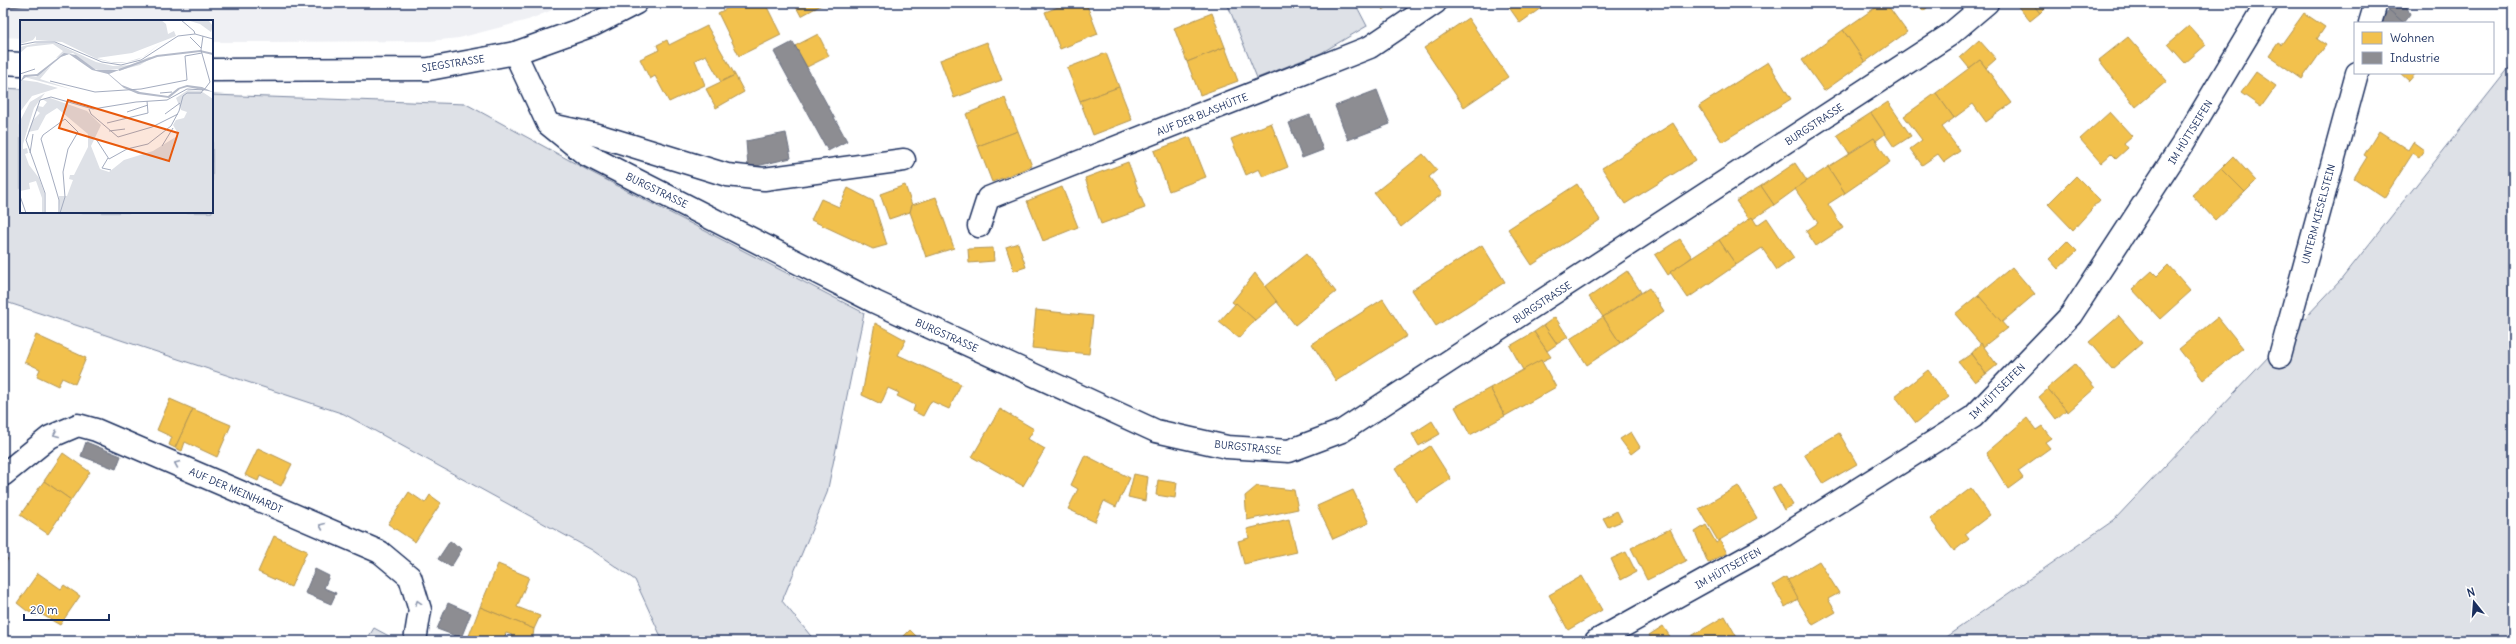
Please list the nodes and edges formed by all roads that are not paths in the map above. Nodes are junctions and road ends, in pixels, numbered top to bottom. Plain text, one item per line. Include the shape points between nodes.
1 (636, 3) edge
2 (1434, 3) edge
3 (1987, 3) edge
4 (2267, 3) edge
5 (2376, 3) edge
6 (2370, 22) edge
7 (515, 53) junction
8 (3, 63) edge
9 (20, 64) edge
10 (213, 70) edge
11 (2357, 74) edge
12 (548, 124) junction
13 (904, 160) dead end
14 (979, 226) dead end
15 (2280, 356) dead end
16 (3, 475) edge
17 (415, 641) edge
18 (1596, 641) edge

1 - 7 street, SIEGSTRASSE via 592,25
2 - 14 street, AUF DER BLASHÜTTE via 1370,47 988,198
3 - 12 street, BURGSTRASSE via 1948,36 1342,431 1289,451 1227,447 1156,431 875,302 585,154
4 - 18 street, IM HÜTTSEIFEN via 2182,145 2071,315 1973,417 1771,544
5 - 6 street
7 - 10 street, SIEGSTRASSE via 429,69
7 - 12 street, BURGSTRASSE
8 - 9 street
11 - 15 street, UNTERM KIESELSTEIN
12 - 13 street via 597,135 727,176 764,179
17 -> 16 street, AUF DER MEINHARDT via 420,610 410,577 380,552 96,430 78,425 50,437

